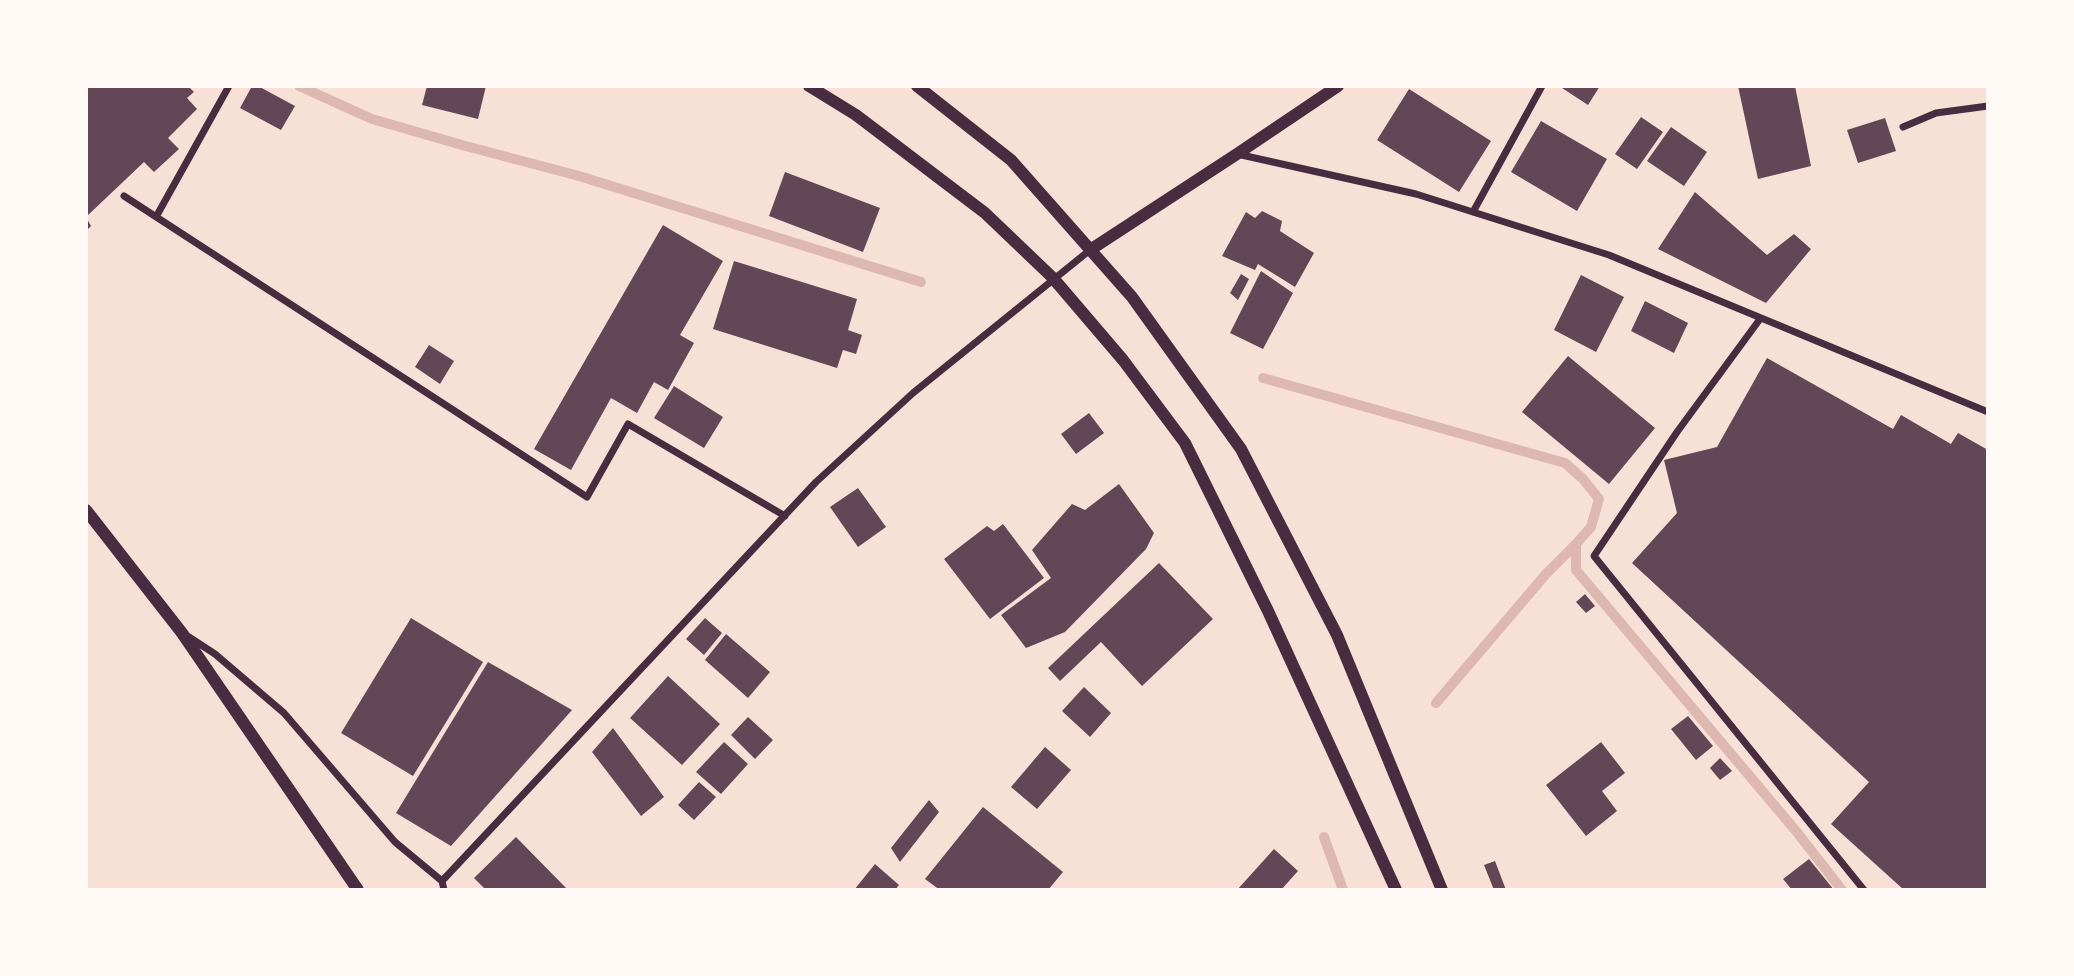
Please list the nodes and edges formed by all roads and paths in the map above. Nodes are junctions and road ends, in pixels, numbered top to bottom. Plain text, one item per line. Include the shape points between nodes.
1 (229, 86) edge
2 (810, 86) edge
3 (917, 86) edge
4 (1338, 86) edge
5 (1542, 86) edge
6 (1988, 106) edge
7 (1903, 127) dead end
8 (1237, 154) junction
9 (124, 196) dead end
10 (1473, 212) junction
11 (156, 217) junction
12 (1090, 250) junction
13 (1053, 278) junction
14 (1760, 319) junction
15 (1988, 412) edge
16 (86, 510) edge
17 (785, 516) junction
18 (182, 633) junction
19 (442, 881) junction
20 (358, 890) edge
21 (444, 890) edge
22 (1396, 890) edge
23 (1442, 890) edge
24 (1864, 890) edge

1 - 11 street
2 - 13 street via 856,115 985,213
3 - 12 street via 1011,160
4 - 8 street
5 - 10 street
6 - 7 street via 1936,113
8 - 10 street via 1416,194
8 - 12 street
9 - 11 street
10 - 14 street via 1609,255
11 - 17 street via 587,497 628,424
12 - 13 street
12 - 23 street via 1132,297 1241,449 1337,635
13 - 17 street via 913,393
13 - 22 street via 1185,443 1274,623
14 - 15 street
14 - 24 street via 1594,556
16 - 18 street
17 - 19 street
18 - 19 street via 215,654 284,713 395,842
18 - 20 street
19 - 21 street

